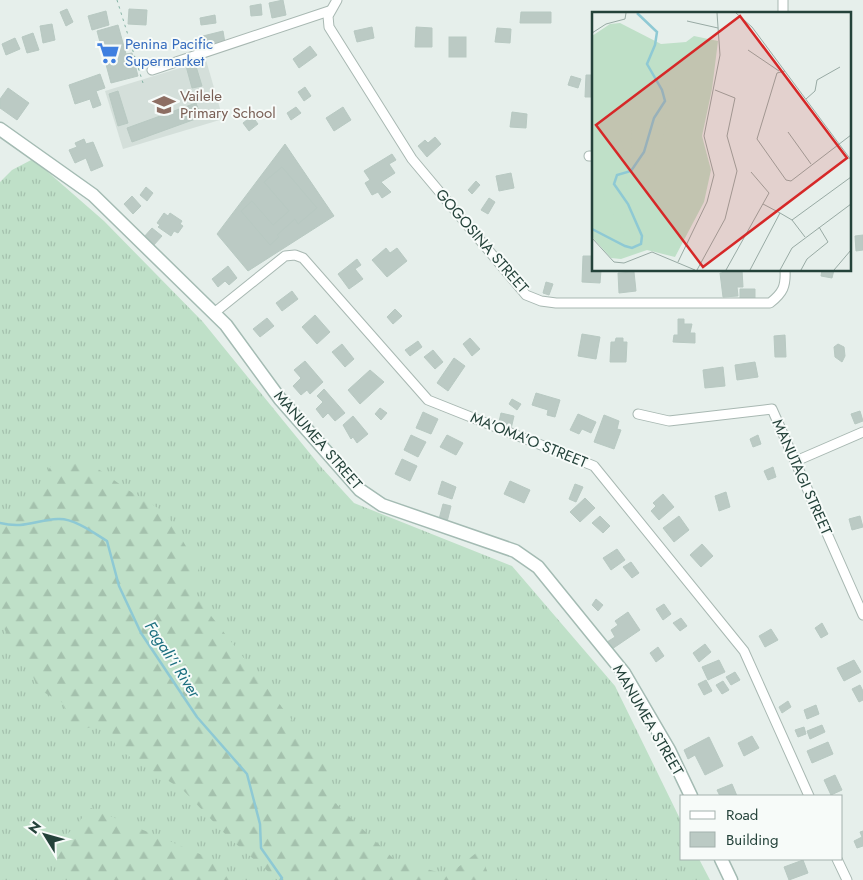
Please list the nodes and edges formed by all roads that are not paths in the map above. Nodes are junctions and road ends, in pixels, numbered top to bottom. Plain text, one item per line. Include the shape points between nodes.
1 (337, 0) edge
2 (329, 11) junction
3 (152, 70) dead end
4 (0, 129) edge
5 (786, 271) edge
6 (214, 313) junction
7 (638, 414) dead end
8 (863, 432) edge
9 (796, 461) junction
10 (863, 615) edge
11 (691, 795) edge
12 (809, 795) edge
13 (721, 860) edge
14 (837, 860) edge
15 (731, 880) edge
16 (847, 880) edge

1 - 2 street
2 - 3 street
2 - 5 street, GOGOSINA STREET via 330,27 412,159 526,295 556,303 770,303 786,286
4 - 6 main road, MANUMEA STREET via 93,195
6 - 11 main road, MANUMEA STREET via 280,399 360,490 382,505 515,551 538,567 624,673 669,750
6 - 12 street, MA'OMA'O STREET via 285,256 304,258 428,400 594,466 744,651
7 - 9 street, MANUTAGI STREET via 669,421 772,408
8 - 9 street
9 - 10 street, MANUTAGI STREET
13 - 15 main road
14 - 16 street

